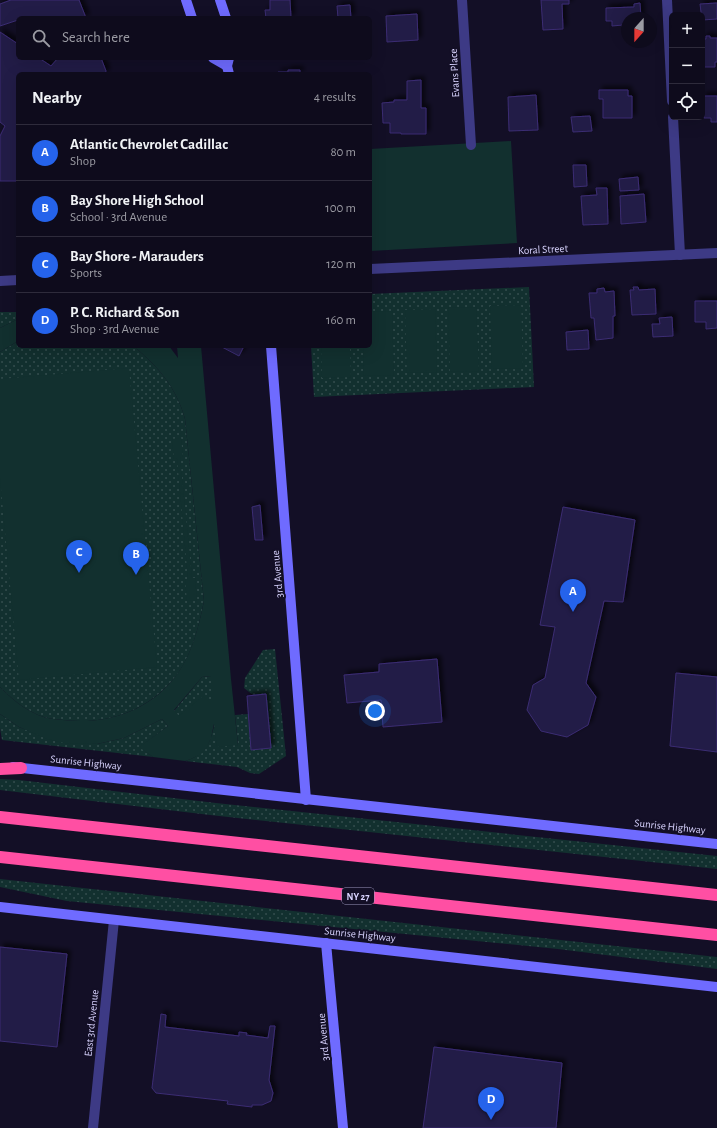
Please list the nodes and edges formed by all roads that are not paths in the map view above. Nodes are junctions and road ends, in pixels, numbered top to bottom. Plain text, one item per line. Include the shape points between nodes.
1 (186, 0) edge
2 (462, 0) edge
3 (667, 0) edge
4 (191, 16) edge
5 (217, 60) edge
6 (228, 66) edge
7 (671, 84) edge
8 (673, 120) edge
9 (471, 145) dead end
10 (717, 253) edge
11 (680, 255) junction
12 (372, 269) edge
13 (16, 280) edge
14 (0, 281) edge
15 (271, 348) edge
16 (0, 767) edge
17 (21, 768) joint
18 (306, 800) junction
19 (0, 817) edge
20 (717, 844) edge
21 (0, 857) edge
22 (717, 895) edge
23 (0, 907) edge
24 (114, 920) junction
25 (717, 935) edge
26 (326, 943) junction
27 (717, 987) edge
28 (92, 1128) edge
29 (343, 1128) edge

1 - 4 main road
2 - 9 street, Evans Place
3 - 7 street
5 - 6 main road
8 - 11 street
10 - 11 street, Koral Street
11 - 12 street, Koral Street
13 - 14 street
15 - 18 main road, 3rd Avenue
16 - 17 highway
17 - 18 main road, Sunrise Highway
18 - 20 main road, Sunrise Highway
19 - 22 highway
21 - 25 highway, NY 27
23 - 24 main road, Sunrise Highway
24 - 26 main road, Sunrise Highway
24 - 28 street, East 3rd Avenue
26 - 27 main road, Sunrise Highway
26 - 29 main road, 3rd Avenue

